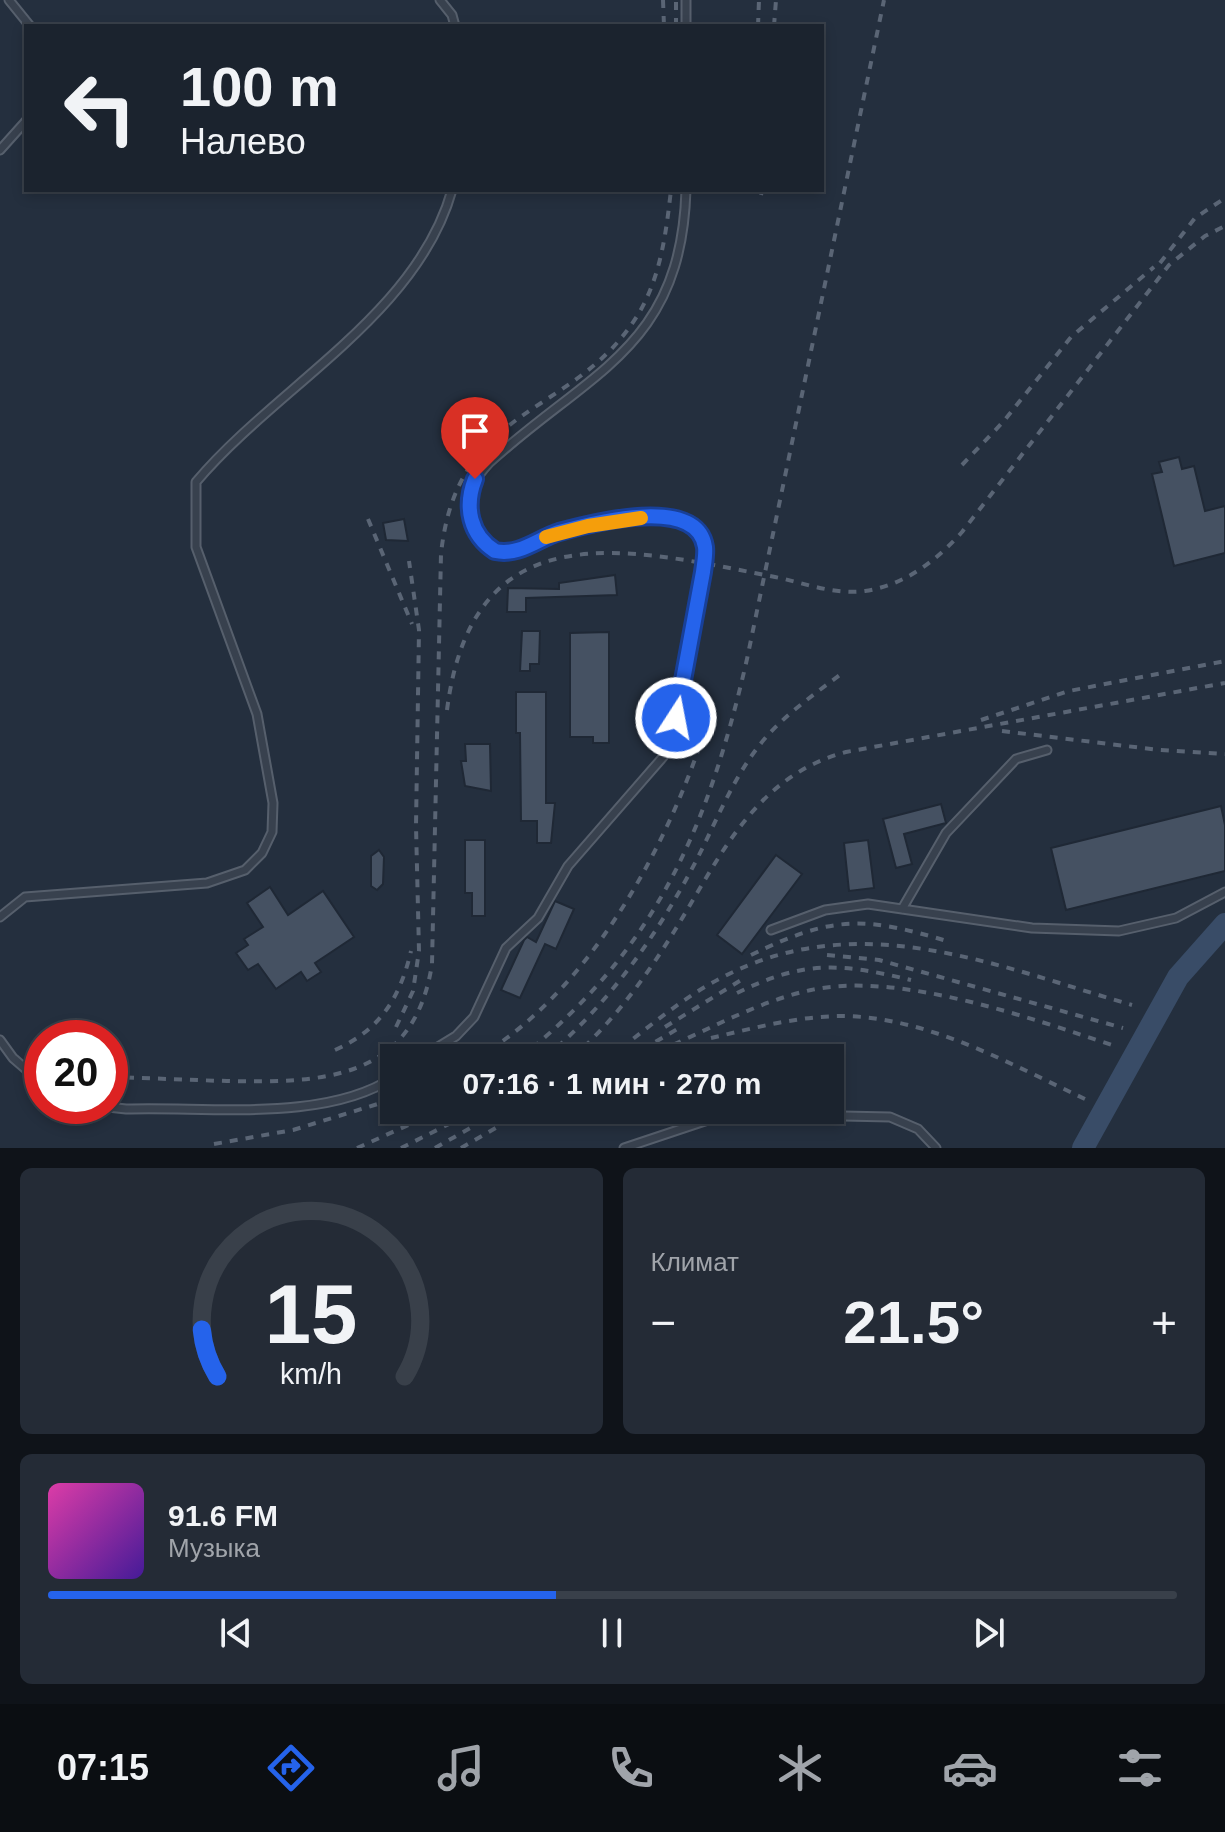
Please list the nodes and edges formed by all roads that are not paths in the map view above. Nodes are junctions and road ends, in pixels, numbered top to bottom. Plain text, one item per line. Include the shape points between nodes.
1 (9, 0) edge
2 (440, 0) edge
3 (686, 0) edge
4 (28, 24) edge
5 (454, 24) edge
6 (686, 24) edge
7 (24, 123) edge
8 (0, 150) edge
9 (451, 192) edge
10 (686, 192) edge
11 (1047, 750) dead end
12 (1225, 892) edge
13 (902, 909) junction
14 (0, 917) edge
15 (771, 930) dead end
16 (0, 1040) edge
17 (443, 1044) edge
18 (24, 1067) edge
19 (380, 1085) edge
20 (128, 1109) edge
21 (624, 1148) edge
22 (936, 1148) edge

1 - 4 lane
2 - 5 lane
3 - 6 lane
7 - 8 lane
9 - 14 lane via 445,217 405,280 335,353 226,447 196,482 196,547 257,714 273,803 272,832 262,853 245,870 207,883 25,897
10 - 17 lane via 671,280 652,320 616,361 489,463 475,479 469,504 477,534 489,547 505,553 559,533 657,516 682,519 699,533 705,548 703,572 673,732 658,765 568,866 538,918 500,956 474,1017
11 - 13 lane via 1016,759 946,833
12 - 13 lane via 1165,922 1119,931 1032,928
13 - 15 lane via 847,906
16 - 18 lane
19 - 20 lane via 327,1102
21 - 22 lane via 717,1117 752,1114 890,1117 918,1129

